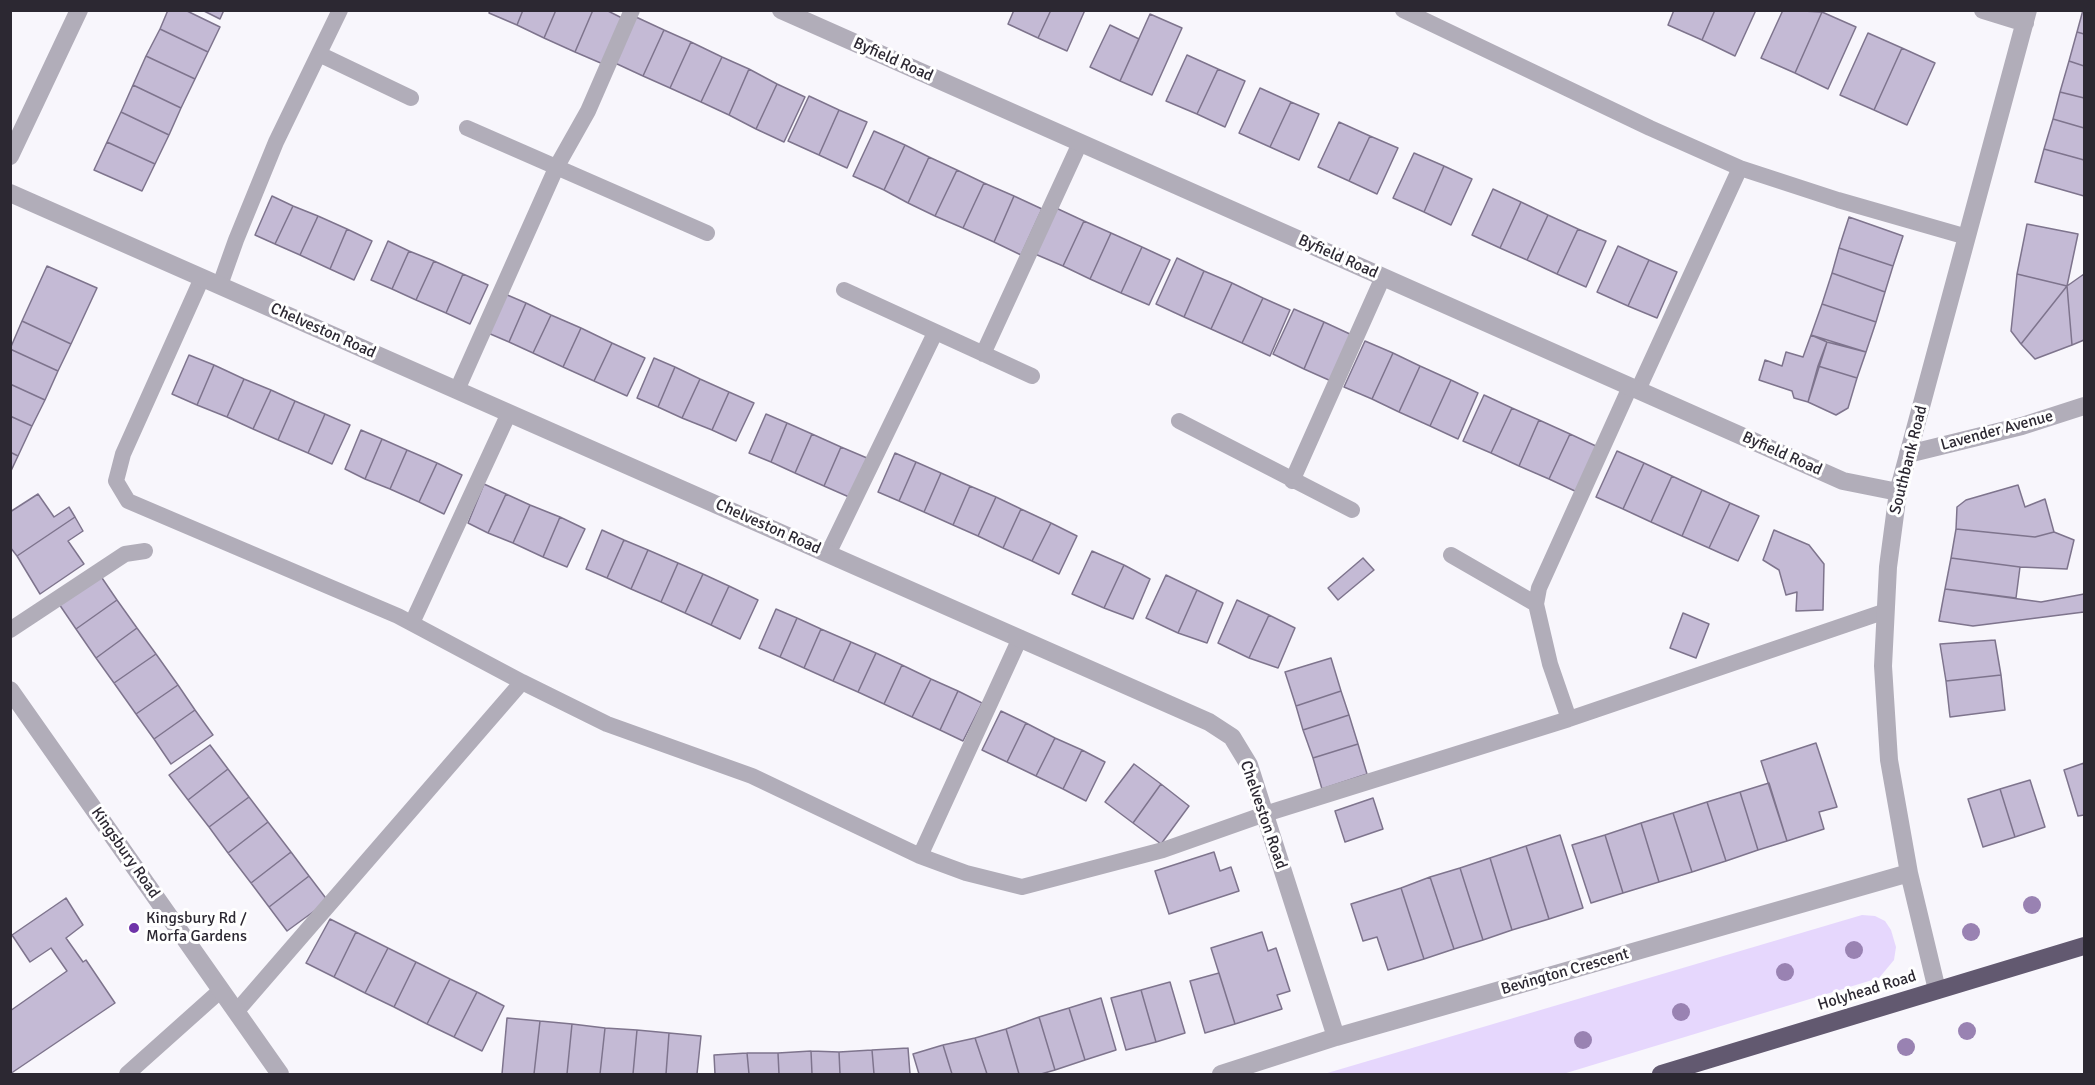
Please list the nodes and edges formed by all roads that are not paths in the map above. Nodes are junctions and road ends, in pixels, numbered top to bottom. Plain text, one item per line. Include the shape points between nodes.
1 (79, 10) edge
2 (340, 10) edge
3 (633, 10) edge
4 (781, 10) edge
5 (1402, 10) edge
6 (1983, 10) edge
7 (2026, 17) edge
8 (319, 54) junction
9 (411, 98) dead end
10 (467, 128) dead end
11 (1080, 143) junction
12 (10, 156) edge
13 (556, 166) junction
14 (1740, 168) junction
15 (10, 193) edge
16 (707, 233) dead end
17 (1967, 237) junction
18 (1383, 277) junction
19 (202, 278) junction
20 (220, 285) junction
21 (844, 290) dead end
22 (935, 333) junction
23 (983, 354) junction
24 (1032, 376) dead end
25 (1634, 388) junction
26 (457, 390) junction
27 (2085, 406) edge
28 (509, 413) junction
29 (1179, 421) dead end
30 (1908, 454) junction
31 (1292, 481) junction
32 (1898, 492) junction
33 (1352, 510) dead end
34 (145, 551) dead end
35 (828, 554) junction
36 (1451, 555) dead end
37 (1536, 604) junction
38 (1886, 611) junction
39 (412, 623) junction
40 (10, 630) edge
41 (1020, 638) junction
42 (522, 682) junction
43 (10, 690) edge
44 (1569, 718) junction
45 (1265, 814) junction
46 (920, 856) junction
47 (1909, 873) junction
48 (2085, 946) edge
49 (221, 990) junction
50 (1937, 990) junction
51 (236, 1012) junction
52 (1336, 1037) junction
53 (127, 1074) edge
54 (280, 1074) edge
55 (1221, 1074) edge
56 (1661, 1074) edge

1 - 12 street
2 - 8 lane
3 - 13 lane via 588,111
4 - 11 street, Byfield Road
5 - 14 lane
6 - 7 street
7 - 17 street, Southbank Road
8 - 9 lane
8 - 20 lane via 276,142
10 - 13 lane
11 - 18 street, Byfield Road
11 - 23 lane
13 - 16 lane
13 - 26 lane
14 - 17 lane
14 - 25 lane
15 - 19 street, Chelveston Road
17 - 30 street, Southbank Road
18 - 25 street, Byfield Road
18 - 31 lane
19 - 20 street, Chelveston Road
19 - 39 lane via 123,454 116,482 128,501
20 - 26 street, Chelveston Road
21 - 22 lane
22 - 23 lane
22 - 35 lane
23 - 24 lane
25 - 32 street, Byfield Road via 1843,481
25 - 37 lane via 1539,588
26 - 28 street, Chelveston Road
27 - 30 street, Lavender Avenue
28 - 35 street, Chelveston Road
28 - 39 lane
29 - 31 lane
30 - 32 street, Southbank Road
31 - 33 lane
32 - 38 street, Southbank Road
34 - 40 lane via 125,554
35 - 41 street, Chelveston Road
36 - 37 lane
37 - 44 lane via 1550,664
38 - 44 lane
38 - 47 street, Southbank Road via 1883,666 1888,760
39 - 42 lane
41 - 45 street, Chelveston Road via 1209,722 1232,737 1249,765
41 - 46 lane
42 - 46 lane via 607,724 752,776
42 - 51 lane
43 - 49 street, Kingsbury Road
44 - 45 lane
45 - 46 lane via 1163,850 1022,887
45 - 52 street, Chelveston Road
47 - 50 street, Southbank Road
47 - 52 street, Bevington Crescent
48 - 50 highway, Holyhead Road
49 - 51 street, Kingsbury Road
49 - 53 lane
50 - 56 highway, Holyhead Road
51 - 54 street, Kingsbury Road
52 - 55 street, Bevington Crescent

